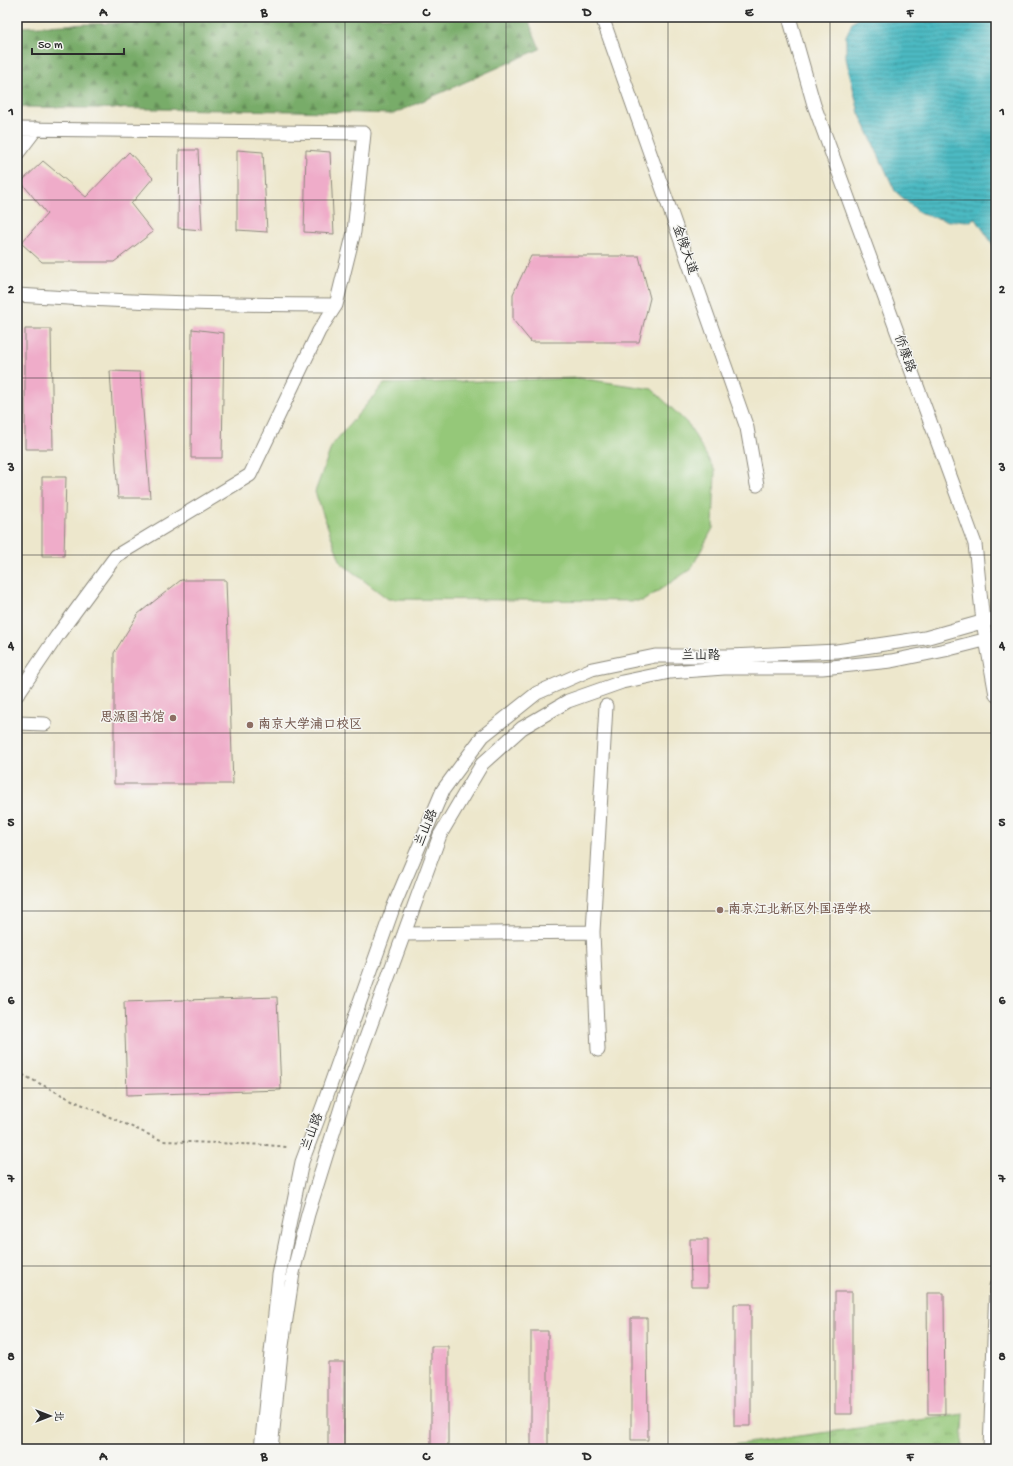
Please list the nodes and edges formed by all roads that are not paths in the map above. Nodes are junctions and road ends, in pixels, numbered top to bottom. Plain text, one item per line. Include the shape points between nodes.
1 (602, 17) edge
2 (789, 17) edge
3 (17, 129) edge
4 (36, 129) junction
5 (17, 154) edge
6 (17, 295) edge
7 (336, 305) junction
8 (757, 485) dead end
9 (990, 620) edge
10 (991, 639) edge
11 (17, 695) edge
12 (996, 695) edge
13 (606, 706) dead end
14 (17, 723) edge
15 (45, 724) dead end
16 (593, 932) junction
17 (404, 934) junction
18 (598, 1050) dead end
19 (996, 1286) edge
20 (261, 1449) edge
21 (272, 1449) edge
22 (990, 1449) edge

1 - 8 street, 金陵大道 via 747,428
2 - 9 street, 侨康路 via 814,105 975,544
3 - 4 street
4 - 5 street
4 - 7 street via 364,133 354,232
6 - 7 street via 235,305
7 - 11 street via 319,331 250,475 116,556
9 - 10 street, 侨康路
9 - 20 street, 兰山路 via 925,638 837,651 730,656 655,656 592,669 537,693 483,736 443,790 393,908 302,1162 279,1275
10 - 12 street, 侨康路
10 - 17 street, 兰山路 via 890,661 822,668 724,668 670,672 622,682 568,701 522,728 482,764 440,835
13 - 16 street
14 - 15 street
16 - 17 street
16 - 18 street
17 - 21 street, 兰山路 via 344,1098 308,1214 293,1273 281,1352
19 - 22 street

